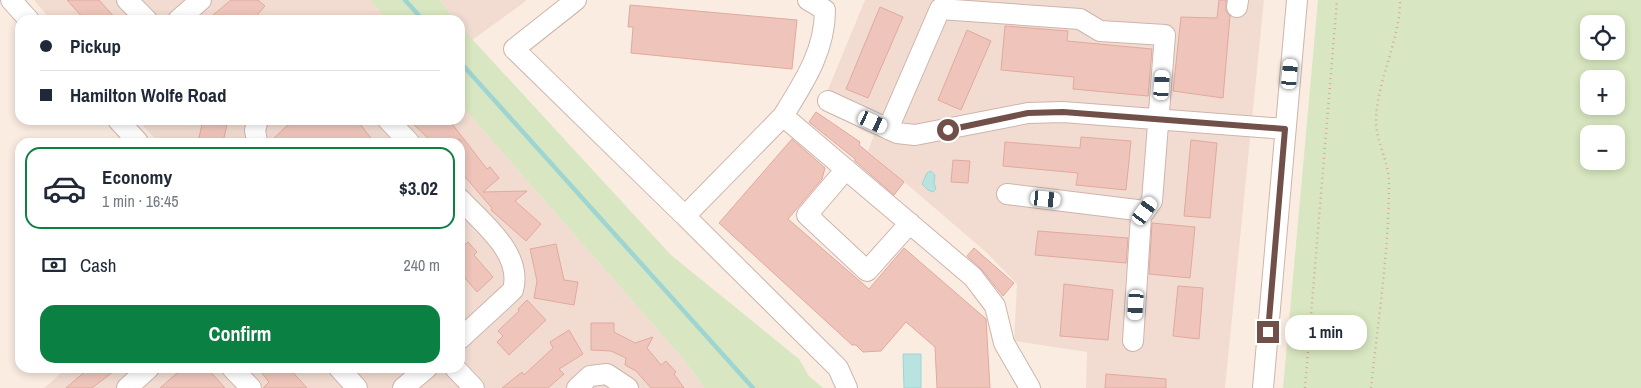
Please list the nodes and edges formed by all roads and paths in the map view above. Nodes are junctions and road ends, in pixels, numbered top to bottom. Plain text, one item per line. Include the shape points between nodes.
1 (11, 0) edge
2 (127, 0) edge
3 (201, 0) edge
4 (576, 0) edge
5 (808, 0) edge
6 (1297, 0) edge
7 (1337, 0) edge
8 (1400, 0) edge
9 (24, 15) edge
10 (142, 15) edge
11 (184, 15) edge
12 (828, 101) dead end
13 (784, 116) junction
14 (1159, 119) junction
15 (123, 125) edge
16 (393, 125) edge
17 (888, 129) junction
18 (1285, 129) junction
19 (134, 138) edge
20 (405, 138) edge
21 (846, 169) junction
22 (1007, 194) dead end
23 (465, 205) edge
24 (1145, 211) junction
25 (685, 216) junction
26 (910, 223) junction
27 (465, 333) edge
28 (1133, 341) dead end
29 (143, 373) edge
30 (237, 373) edge
31 (344, 373) edge
32 (421, 373) edge
33 (460, 373) edge
34 (404, 387) edge
35 (126, 388) edge
36 (251, 388) edge
37 (357, 388) edge
38 (474, 388) edge
39 (577, 388) edge
40 (628, 388) edge
41 (847, 388) edge
42 (1030, 388) edge
43 (1263, 388) edge
44 (1305, 388) edge
45 (1371, 388) edge

1 - 9 street
2 - 10 street
3 - 11 street
4 - 25 street via 514,49
5 - 13 street via 825,10 825,30 810,70
6 - 18 street
7 - 44 path
8 - 45 path via 1398,25 1376,125 1389,181 1381,310
12 - 17 street
13 - 21 street
13 - 25 street
14 - 17 street via 1063,112 1028,113 915,136
14 - 17 street via 1165,35 1100,30 1080,19 940,9
14 - 18 street
14 - 24 street via 1152,201
15 - 19 street
16 - 20 street
18 - 43 street
21 - 26 street
21 - 26 street via 807,215 866,271
22 - 24 street
23 - 27 street via 507,251 516,278 513,290
24 - 28 street via 1141,216
25 - 41 street via 838,368
26 - 42 street via 973,277 995,306 1004,343
29 - 35 street
30 - 36 street
31 - 37 street
32 - 34 street
33 - 38 street
39 - 40 street via 590,376 612,375

